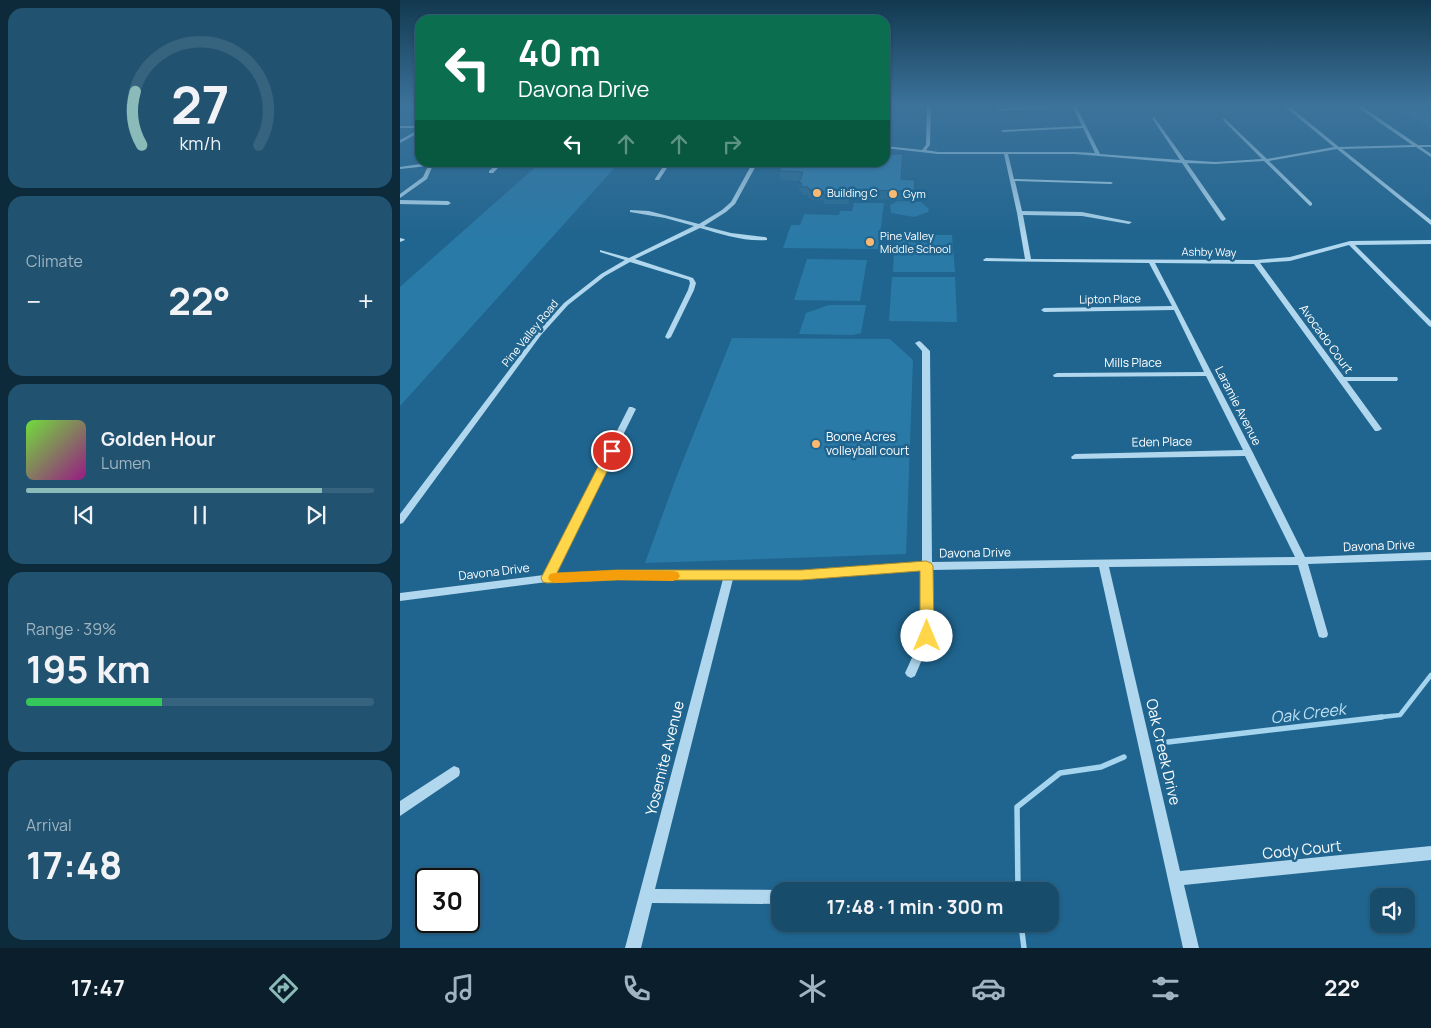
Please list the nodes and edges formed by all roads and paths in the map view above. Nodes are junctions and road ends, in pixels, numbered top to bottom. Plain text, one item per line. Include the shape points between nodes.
1 (909, 150) edge
2 (1096, 150) edge
3 (1175, 150) edge
4 (1256, 150) edge
5 (1325, 150) edge
6 (1341, 150) edge
7 (922, 152) joint
8 (1006, 154) junction
9 (1098, 154) junction
10 (1266, 160) junction
11 (1183, 162) junction
12 (415, 167) edge
13 (430, 167) edge
14 (496, 167) edge
15 (665, 167) edge
16 (753, 167) edge
17 (400, 168) edge
18 (491, 172) dead end
19 (657, 178) dead end
20 (1012, 180) junction
21 (1111, 183) dead end
22 (400, 196) edge
23 (400, 202) edge
24 (448, 204) dead end
25 (1310, 204) dead end
26 (632, 211) dead end
27 (1020, 213) junction
28 (1223, 219) dead end
29 (1129, 222) dead end
30 (1431, 223) edge
31 (701, 225) junction
32 (765, 239) dead end
33 (1431, 242) edge
34 (1350, 243) junction
35 (602, 251) dead end
36 (629, 260) junction
37 (986, 260) dead end
38 (1028, 261) junction
39 (1151, 261) junction
40 (1256, 262) junction
41 (1176, 308) junction
42 (1044, 310) dead end
43 (1431, 325) edge
44 (668, 337) dead end
45 (919, 343) dead end
46 (1209, 374) junction
47 (1057, 375) dead end
48 (1342, 379) junction
49 (1394, 379) dead end
50 (632, 409) dead end
51 (1378, 429) dead end
52 (1249, 453) junction
53 (1075, 457) dead end
54 (400, 521) edge
55 (1431, 556) edge
56 (1302, 562) junction
57 (1103, 564) junction
58 (926, 566) junction
59 (729, 576) junction
60 (547, 578) junction
61 (400, 597) edge
62 (1323, 634) dead end
63 (911, 673) dead end
64 (454, 772) dead end
65 (400, 809) edge
66 (1431, 853) edge
67 (1176, 879) junction
68 (647, 896) junction
69 (771, 896) edge
70 (633, 948) edge
71 (1191, 948) edge

1 - 7 street
2 - 9 street
3 - 11 street
4 - 10 street
5 - 10 street
6 - 30 street
7 - 8 street
8 - 9 street
8 - 20 street
9 - 11 street
10 - 11 street
10 - 25 street
11 - 28 street
12 - 17 street
13 - 22 street via 425,178
14 - 18 street
15 - 19 street
16 - 31 street, Pine Valley Road via 733,203
20 - 21 street
20 - 27 street
23 - 24 street
26 - 31 street
27 - 29 street via 1082,214
27 - 38 street
31 - 32 street via 736,236
31 - 36 street, Pine Valley Road
33 - 34 street, Ashby Way
34 - 40 street, Ashby Way via 1290,259
34 - 43 street
35 - 36 street
36 - 44 street via 691,279 693,283
36 - 54 street, Pine Valley Road via 585,288 539,334
37 - 38 street, Ashby Way
38 - 39 street, Ashby Way
39 - 40 street, Ashby Way
39 - 41 street, Laramie Avenue
40 - 48 street, Avocado Court
41 - 42 street, Lipton Place
41 - 46 street, Laramie Avenue
45 - 58 street via 926,351
46 - 47 street, Mills Place
46 - 52 street, Laramie Avenue
48 - 49 street
48 - 51 street, Avocado Court
50 - 60 street
52 - 53 street, Eden Place
52 - 56 street, Laramie Avenue
55 - 56 street, Davona Drive
56 - 57 street, Davona Drive
56 - 62 street, Laramie Avenue
57 - 58 street, Davona Drive
57 - 67 street, Oak Creek Drive
58 - 59 street, Davona Drive via 801,575
58 - 63 street via 927,636
59 - 60 street, Davona Drive
59 - 68 street, Yosemite Avenue
60 - 61 street, Davona Drive
64 - 65 street
66 - 67 street, Cody Court
67 - 71 street, Oak Creek Drive
68 - 69 street
68 - 70 street, Yosemite Avenue

